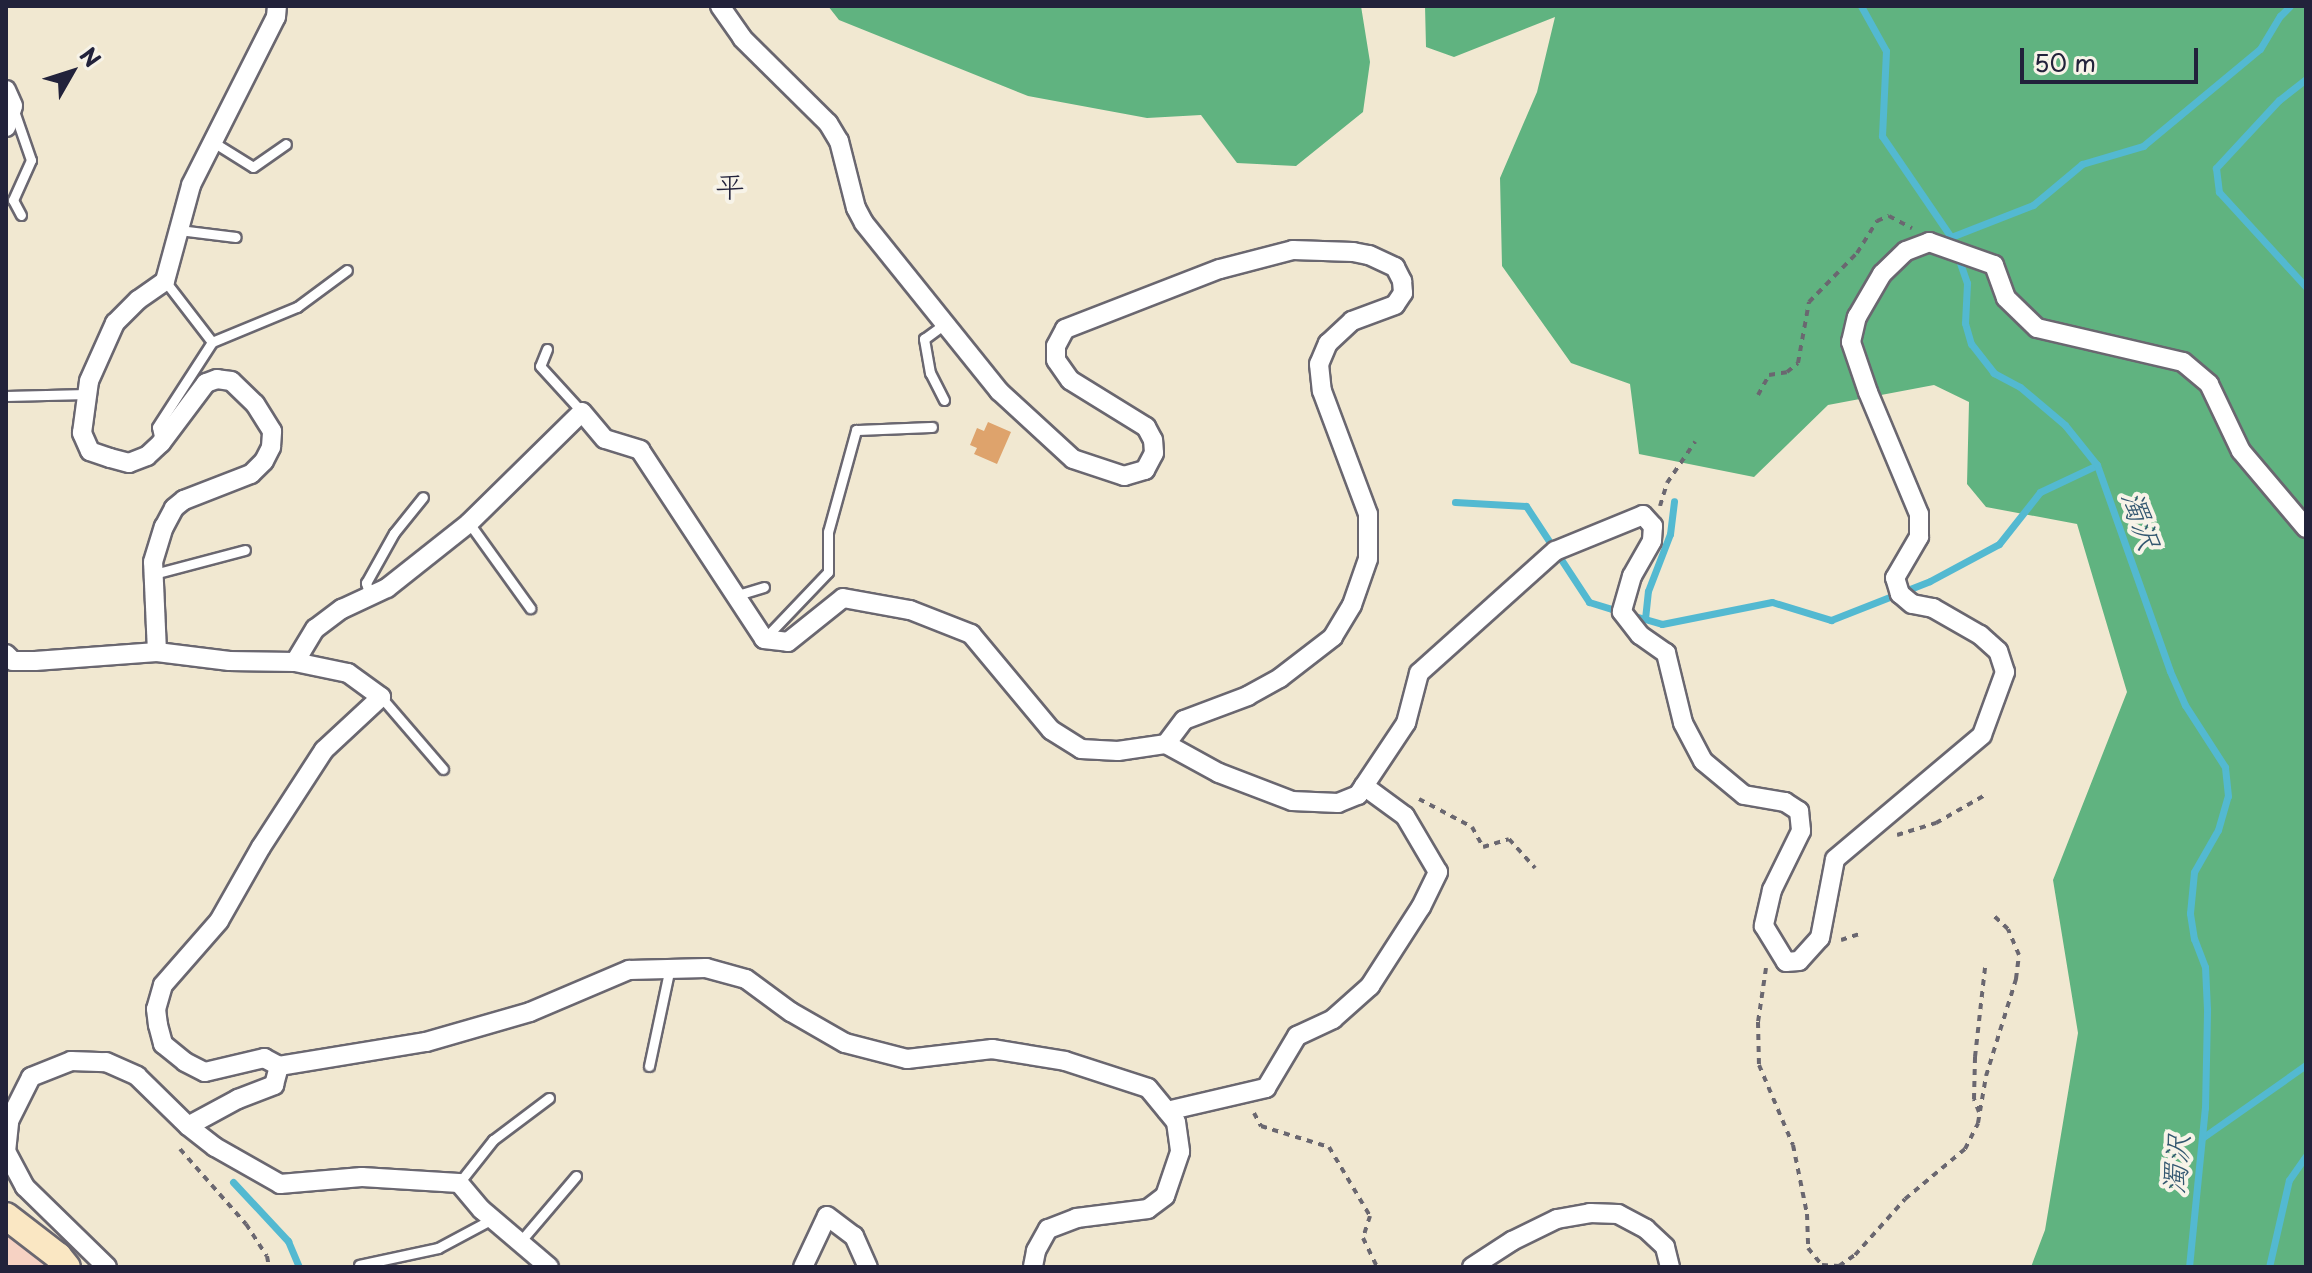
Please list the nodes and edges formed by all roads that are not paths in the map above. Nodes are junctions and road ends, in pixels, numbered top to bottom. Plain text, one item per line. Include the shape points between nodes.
1 (277, 6) edge
2 (720, 6) edge
3 (9, 98) edge
4 (6, 127) edge
5 (213, 142) junction
6 (286, 144) dead end
7 (21, 215) dead end
8 (179, 230) junction
9 (236, 237) dead end
10 (347, 270) dead end
11 (165, 281) junction
12 (945, 324) junction
13 (212, 342) junction
14 (547, 349) dead end
15 (87, 394) junction
16 (6, 396) edge
17 (944, 400) dead end
18 (582, 412) junction
19 (932, 427) dead end
20 (161, 443) junction
21 (423, 497) dead end
22 (469, 523) junction
23 (2306, 528) edge
24 (245, 550) dead end
25 (154, 574) junction
26 (727, 586) junction
27 (764, 587) dead end
28 (370, 596) junction
29 (530, 608) dead end
30 (764, 639) junction
31 (157, 652) junction
32 (6, 654) edge
33 (295, 662) junction
34 (381, 697) junction
35 (1166, 744) junction
36 (443, 769) dead end
37 (1364, 786) junction
38 (670, 967) junction
39 (279, 1066) junction
40 (649, 1066) dead end
41 (549, 1098) dead end
42 (1167, 1111) junction
43 (188, 1126) junction
44 (576, 1176) dead end
45 (459, 1183) junction
46 (6, 1216) edge
47 (492, 1219) junction
48 (519, 1243) junction
49 (359, 1265) edge
50 (67, 1267) edge
51 (107, 1267) edge
52 (549, 1267) edge
53 (803, 1267) edge
54 (868, 1267) edge
55 (1033, 1267) edge
56 (1472, 1267) edge
57 (1670, 1267) edge

1 - 5 street
2 - 12 street via 742,38 828,123 839,141 864,223
3 - 4 street
3 - 7 lane via 31,160 13,200
5 - 6 lane via 253,167
5 - 8 street via 191,185
8 - 9 lane
8 - 11 street
10 - 13 lane via 297,307
11 - 13 lane
11 - 15 street via 115,323
12 - 17 lane via 924,339 930,373
12 - 35 street via 999,391 1073,459 1124,476 1145,470 1154,453 1153,440 1146,427 1070,380 1056,360 1065,329 1220,269 1293,250 1369,255 1395,267 1403,293 1395,305 1352,321 1328,343 1319,364 1322,391 1368,514 1368,559 1352,605 1333,637 1280,678 1184,720
13 - 20 lane via 157,427
14 - 18 lane via 540,366
15 - 16 lane
15 - 20 street via 82,433 90,451 129,463
18 - 22 street
18 - 26 street via 605,439 640,450
19 - 30 lane via 856,430 828,532 828,572
20 - 25 street via 206,383 217,379 231,381 272,431 271,447 251,474 174,508 160,539
21 - 28 lane via 394,533 366,583
22 - 28 street
22 - 29 lane
23 - 37 street via 2241,451 2209,384 2183,362 2037,328 2006,298 1994,265 1934,244 1906,251 1882,274 1857,317 1851,342 1919,514 1919,537 1895,578 1900,594 1912,604 1933,608 1980,635 1998,651 2005,672 1982,735 1835,859 1820,938 1799,961 1786,962 1764,926 1772,890 1801,831 1799,811 1785,802 1744,795 1703,761 1683,723 1666,653 1640,635 1622,612 1632,576 1652,541 1653,526 1643,515 1555,551 1419,673 1406,723
24 - 25 lane
25 - 31 street
26 - 27 lane via 741,594
26 - 30 street
28 - 33 street via 315,629
30 - 35 street via 788,642 843,598 910,610 971,634 1051,730 1081,749 1118,751
31 - 32 street via 35,661 13,661
31 - 33 street
33 - 34 street via 348,673
34 - 36 lane
34 - 39 street via 324,750 219,921 163,985 156,1009 163,1044 205,1072 264,1058
35 - 37 street via 1219,773 1292,801 1338,803 1358,795
37 - 42 street via 1405,816 1438,872 1421,907 1370,986 1333,1019 1297,1036 1266,1088
38 - 39 street via 629,970 530,1012 426,1042
38 - 40 lane
38 - 42 street via 706,968 746,979 845,1043 907,1059 992,1049 1065,1061 1148,1088
39 - 43 street via 274,1085
41 - 45 lane via 493,1140
42 - 55 street via 1176,1122 1180,1152 1165,1196 1148,1209 1077,1218 1048,1229
43 - 45 street via 280,1184 362,1177
43 - 51 street via 137,1076 106,1062 71,1061 31,1077 9,1121 6,1152 25,1187
44 - 48 lane
45 - 47 street
46 - 50 main road
47 - 48 street
47 - 49 lane via 438,1248
48 - 52 street
53 - 54 street via 827,1216 854,1236
56 - 57 street via 1557,1219 1590,1213 1618,1214 1646,1229 1665,1247

